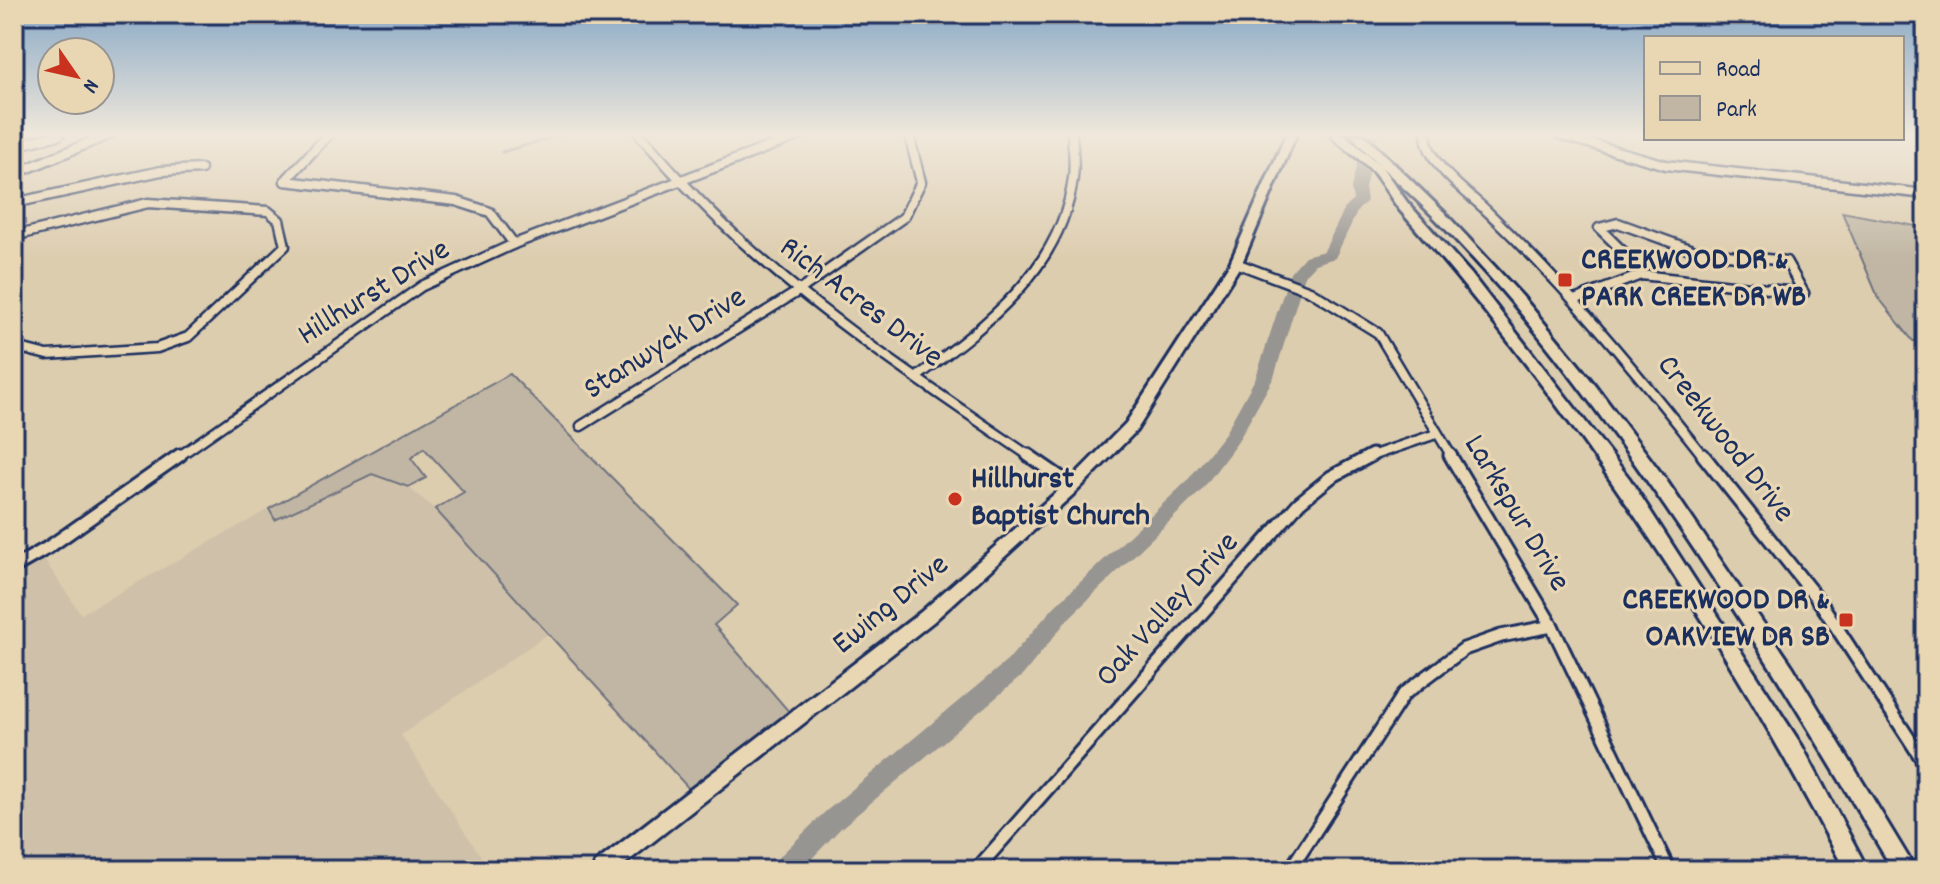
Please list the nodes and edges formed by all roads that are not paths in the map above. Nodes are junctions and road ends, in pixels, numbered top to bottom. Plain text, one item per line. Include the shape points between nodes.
1 (137, 176) edge
2 (289, 176) edge
3 (673, 176) edge
4 (693, 176) edge
5 (920, 176) edge
6 (1075, 176) edge
7 (1273, 176) edge
8 (1387, 176) edge
9 (1396, 176) edge
10 (1450, 176) edge
11 (1767, 176) edge
12 (678, 182) junction
13 (1926, 194) edge
14 (14, 203) edge
15 (14, 236) edge
16 (514, 244) junction
17 (1236, 263) junction
18 (1641, 275) junction
19 (797, 292) junction
20 (1574, 300) junction
21 (14, 338) edge
22 (917, 377) junction
23 (581, 426) dead end
24 (1436, 434) junction
25 (1073, 486) junction
26 (14, 567) edge
27 (1552, 626) junction
28 (1926, 765) edge
29 (602, 870) edge
30 (976, 870) edge
31 (1290, 870) edge
32 (1669, 870) edge
33 (1857, 870) edge
34 (1905, 870) edge

1 - 14 street
2 - 16 street via 285,181 456,201 490,212
3 - 12 street, Rich Acres Drive
4 - 12 street, Hillhurst Drive
5 - 19 street, Stanwyck Drive via 904,217
6 - 22 street via 1053,246 1021,290
7 - 17 main road, Ewing Drive
8 - 33 highway via 1402,205 1466,277 1623,483 1795,753
9 - 34 highway via 1420,194 1497,277 1639,454 1795,685
10 - 20 street, Creekwood Drive
11 - 13 street
12 - 16 street, Hillhurst Drive
12 - 19 street, Rich Acres Drive
15 - 21 street via 148,203 268,211 279,220 285,246 188,337 157,348 47,355 20,348
16 - 26 street, Hillhurst Drive via 422,286
17 - 24 street, Larkspur Drive via 1291,281 1350,311 1378,333
17 - 25 main road, Ewing Drive via 1131,427
18 - 18 street via 1599,228 1618,223 1698,252 1786,261 1804,293
18 - 20 street
19 - 22 street, Rich Acres Drive
19 - 23 street, Stanwyck Drive
20 - 28 street, Creekwood Drive via 1822,605
22 - 25 street, Rich Acres Drive
24 - 27 street, Larkspur Drive
24 - 30 street, Oak Valley Drive via 1359,458 1299,503
25 - 29 main road, Ewing Drive via 927,617
27 - 31 street via 1464,649 1404,694
27 - 32 street, Larkspur Drive

